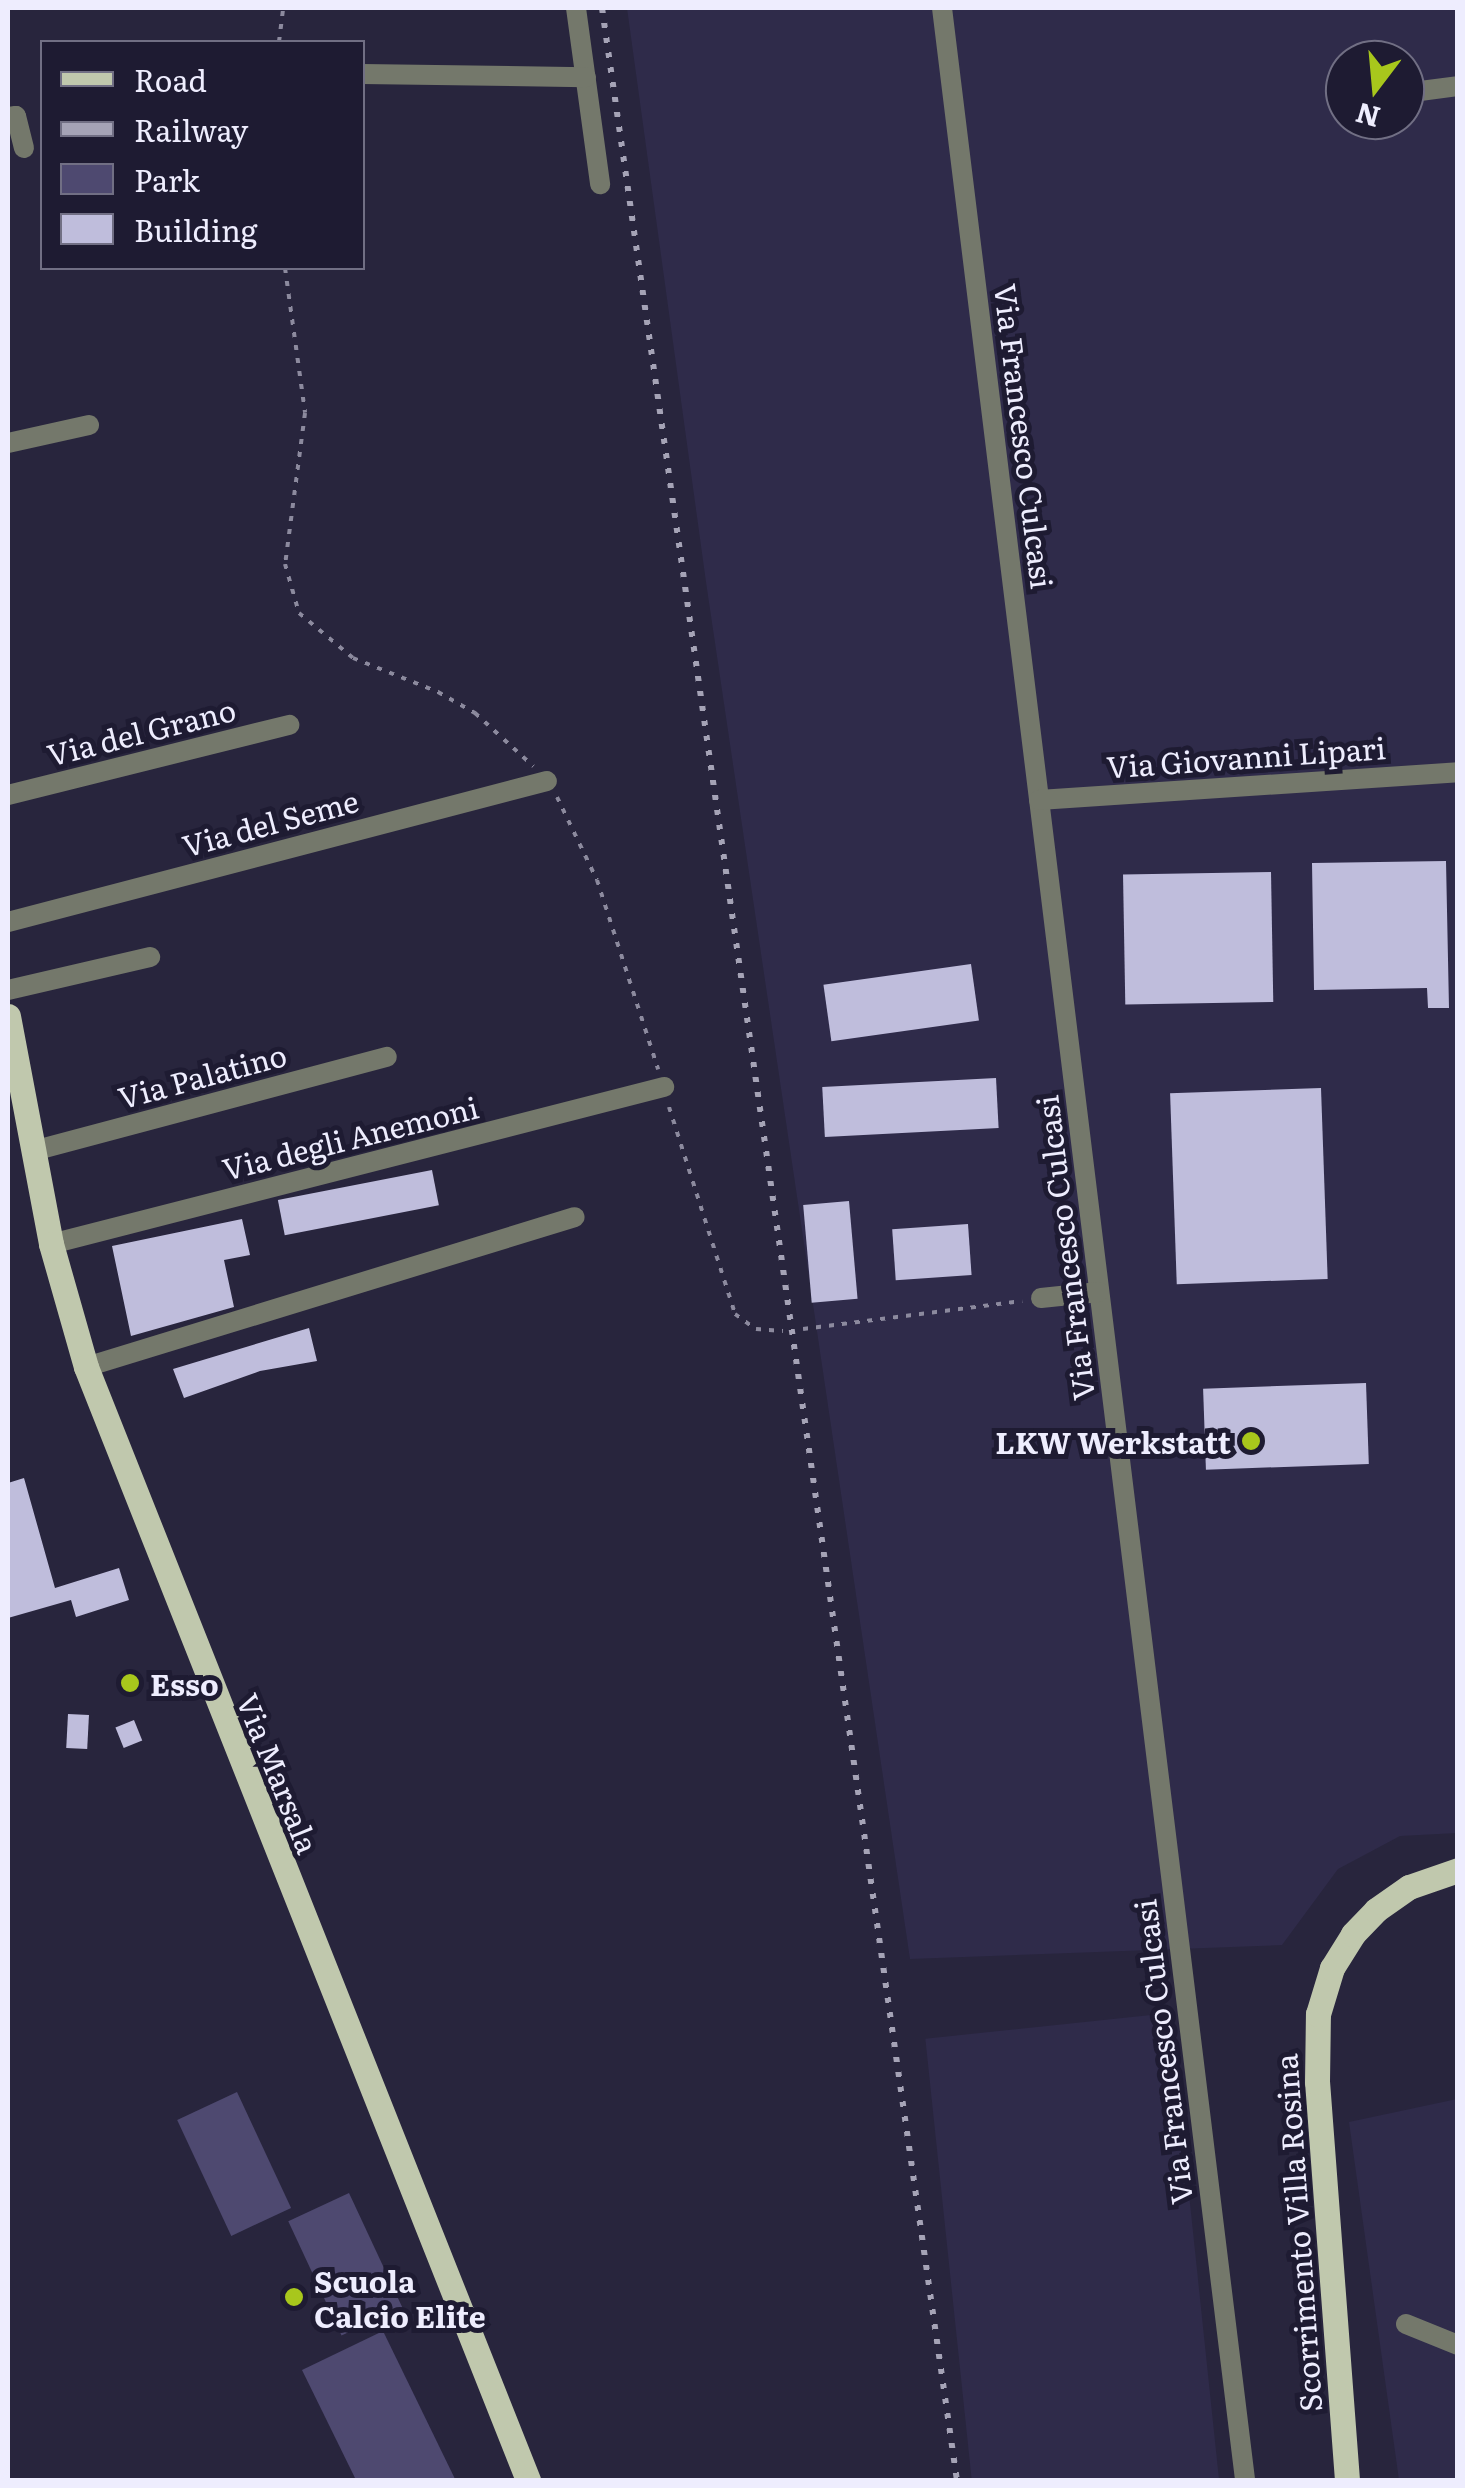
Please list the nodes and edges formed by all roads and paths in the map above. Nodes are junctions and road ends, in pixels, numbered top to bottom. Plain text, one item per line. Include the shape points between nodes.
1 (282, 8) edge
2 (576, 8) edge
3 (942, 8) edge
4 (280, 40) edge
5 (365, 74) edge
6 (586, 77) junction
7 (1458, 86) edge
8 (1425, 90) edge
9 (8, 117) edge
10 (24, 148) dead end
11 (600, 184) dead end
12 (285, 270) edge
13 (89, 425) dead end
14 (8, 443) edge
15 (289, 725) dead end
16 (1458, 772) edge
17 (547, 782) junction
18 (8, 795) edge
19 (1039, 800) junction
20 (8, 922) edge
21 (150, 957) dead end
22 (8, 990) edge
23 (8, 1016) edge
24 (386, 1057) dead end
25 (664, 1087) junction
26 (32, 1151) junction
27 (575, 1216) dead end
28 (51, 1244) junction
29 (1100, 1292) junction
30 (1041, 1298) joint
31 (803, 1330) dead end
32 (782, 1332) dead end
33 (86, 1367) junction
34 (1458, 1870) edge
35 (1406, 2324) dead end
36 (1458, 2345) edge
37 (528, 2480) edge
38 (1245, 2480) edge
39 (1347, 2480) edge

1 - 4 path
2 - 6 street
3 - 19 street, Via Francesco Culcasi
5 - 6 street
6 - 11 street
7 - 8 street
9 - 10 street via 16,116
12 - 17 path via 305,413 285,564 300,613 354,658 475,714
13 - 14 street
15 - 18 street, Via del Grano
16 - 19 street, Via Giovanni Lipari
17 - 20 street, Via del Seme
17 - 25 path via 597,880
19 - 29 street, Via Francesco Culcasi
21 - 22 street
23 - 26 main road, Via Marsala
24 - 26 street, Via Palatino
25 - 28 street, Via degli Anemoni
25 - 32 path via 724,1292 735,1314 756,1329
26 - 28 main road, Via Marsala
27 - 33 street
28 - 33 main road, Via Marsala
29 - 30 street
29 - 38 street, Via Francesco Culcasi
30 - 31 path
33 - 37 main road, Via Marsala
34 - 39 main road, Scorrimento Villa Rosina via 1409,1887 1376,1910 1353,1934 1323,1994 1317,2082
35 - 36 street

